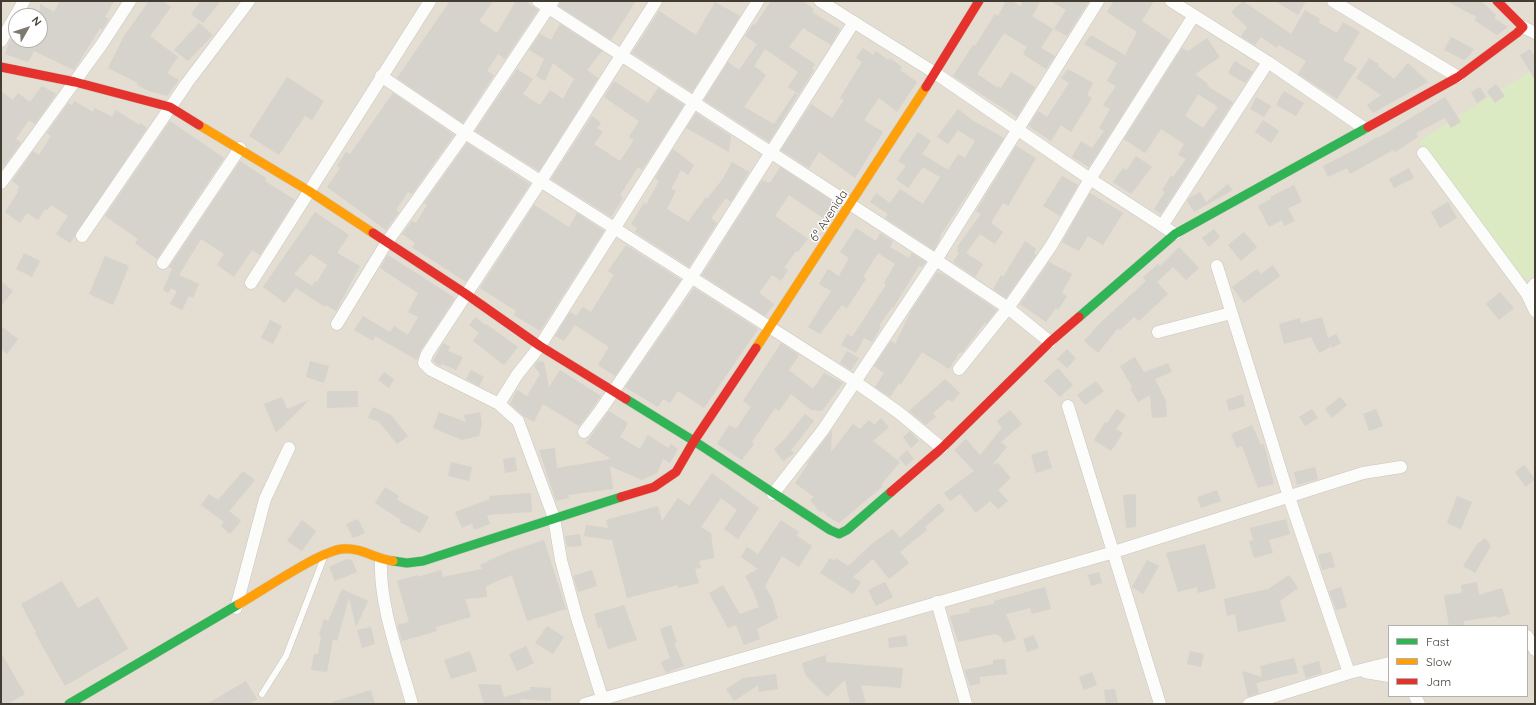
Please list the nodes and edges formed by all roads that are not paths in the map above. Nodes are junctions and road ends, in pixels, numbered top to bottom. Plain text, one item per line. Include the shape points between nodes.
1 (24, 1) edge
2 (130, 1) edge
3 (249, 1) edge
4 (430, 1) edge
5 (538, 1) edge
6 (656, 1) edge
7 (758, 1) edge
8 (820, 1) edge
9 (979, 1) edge
10 (1098, 1) edge
11 (1171, 1) edge
12 (1333, 1) edge
13 (1497, 1) edge
14 (551, 5) edge
15 (1193, 16) junction
16 (854, 22) junction
17 (1523, 26) junction
18 (1535, 33) edge
19 (1, 41) edge
20 (621, 54) junction
21 (1268, 62) junction
22 (1, 67) edge
23 (935, 73) junction
24 (381, 76) junction
25 (1458, 77) junction
26 (74, 82) junction
27 (696, 103) junction
28 (170, 107) junction
29 (1364, 128) junction
30 (1018, 129) junction
31 (466, 133) junction
32 (240, 148) junction
33 (771, 152) junction
34 (1423, 153) dead end
35 (1090, 179) junction
36 (541, 181) junction
37 (1, 183) edge
38 (310, 191) junction
39 (850, 205) junction
40 (1162, 226) junction
41 (616, 229) junction
42 (1175, 234) junction
43 (82, 236) dead end
44 (387, 242) junction
45 (936, 260) junction
46 (163, 263) dead end
47 (1217, 266) dead end
48 (691, 278) junction
49 (251, 283) dead end
50 (1535, 284) edge
51 (466, 294) junction
52 (1527, 294) junction
53 (1008, 308) junction
54 (1535, 312) edge
55 (1231, 313) junction
56 (337, 324) dead end
57 (771, 328) junction
58 (1158, 332) dead end
59 (1050, 342) junction
60 (540, 346) junction
61 (959, 369) dead end
62 (854, 381) junction
63 (614, 391) junction
64 (499, 404) junction
65 (1068, 406) dead end
66 (584, 432) dead end
67 (694, 442) junction
68 (290, 448) dead end
69 (942, 448) junction
70 (1401, 467) dead end
71 (773, 494) junction
72 (1289, 497) junction
73 (554, 518) junction
74 (1114, 552) junction
75 (325, 554) junction
76 (381, 560) junction
77 (937, 602) junction
78 (236, 608) junction
79 (1528, 638) edge
80 (1535, 650) edge
81 (1388, 663) edge
82 (1355, 672) junction
83 (1388, 676) edge
84 (262, 694) dead end
85 (603, 702) edge
86 (69, 704) edge
87 (412, 704) edge
88 (585, 704) edge
89 (966, 704) edge
90 (1160, 704) edge
91 (1249, 704) edge

1 - 19 street
2 - 26 street
3 - 28 street
4 - 24 street
5 - 14 street
6 - 20 street
7 - 27 street
8 - 16 street
9 - 23 street, 6ª Avenida
10 - 30 street
11 - 15 street
12 - 25 street
13 - 17 street
14 - 20 street
14 - 31 street
15 - 21 street
15 - 35 street
16 - 23 street
16 - 33 street
17 - 18 street
17 - 25 street
20 - 27 street
20 - 36 street
21 - 29 street
21 - 40 street
22 - 26 street
23 - 30 street
23 - 39 street, 6ª Avenida
24 - 31 street
24 - 38 street
25 - 29 street
26 - 28 street
26 - 37 street
27 - 33 street
27 - 41 street
28 - 32 street
28 - 43 street
29 - 42 street
30 - 35 street
30 - 45 street
31 - 36 street
31 - 44 street
32 - 38 street
32 - 46 street
33 - 39 street
33 - 48 street
34 - 52 street
35 - 40 street
35 - 53 street via 1051,246
36 - 41 street
36 - 51 street
38 - 44 street
38 - 49 street
39 - 45 street
39 - 57 street, 6ª Avenida
40 - 42 street
41 - 48 street
41 - 60 street
42 - 59 street
44 - 51 street
44 - 56 street
45 - 53 street
45 - 62 street
47 - 55 street
48 - 57 street
48 - 63 street
50 - 52 street
51 - 60 street
51 - 64 street via 427,354 424,363 431,370
52 - 54 street
53 - 59 street
53 - 61 street
55 - 58 street
55 - 72 street
57 - 62 street
57 - 67 street, 6ª Avenida
59 - 69 street
60 - 63 street
60 - 64 street via 516,375
62 - 69 street
62 - 71 street via 823,430
63 - 66 street
63 - 67 street
64 - 73 street via 518,421
65 - 74 street
67 - 71 street
67 - 73 street, 6ª Avenida via 676,472 665,482
68 - 78 street via 266,499
69 - 71 street via 847,530 839,534
70 - 72 street via 1363,473
72 - 74 street
72 - 82 street
73 - 76 street, 6ª Avenida via 423,561 407,563
73 - 85 street via 561,560
74 - 77 street
74 - 90 street
75 - 76 street, 6ª Avenida via 342,549 360,550
75 - 78 street, 6ª Avenida
75 - 84 lane via 286,656
76 - 87 street via 383,598
77 - 85 street
77 - 89 street
78 - 86 street, 6ª Avenida
79 - 80 street
81 - 82 street
82 - 83 street
82 - 91 street
85 - 88 street

